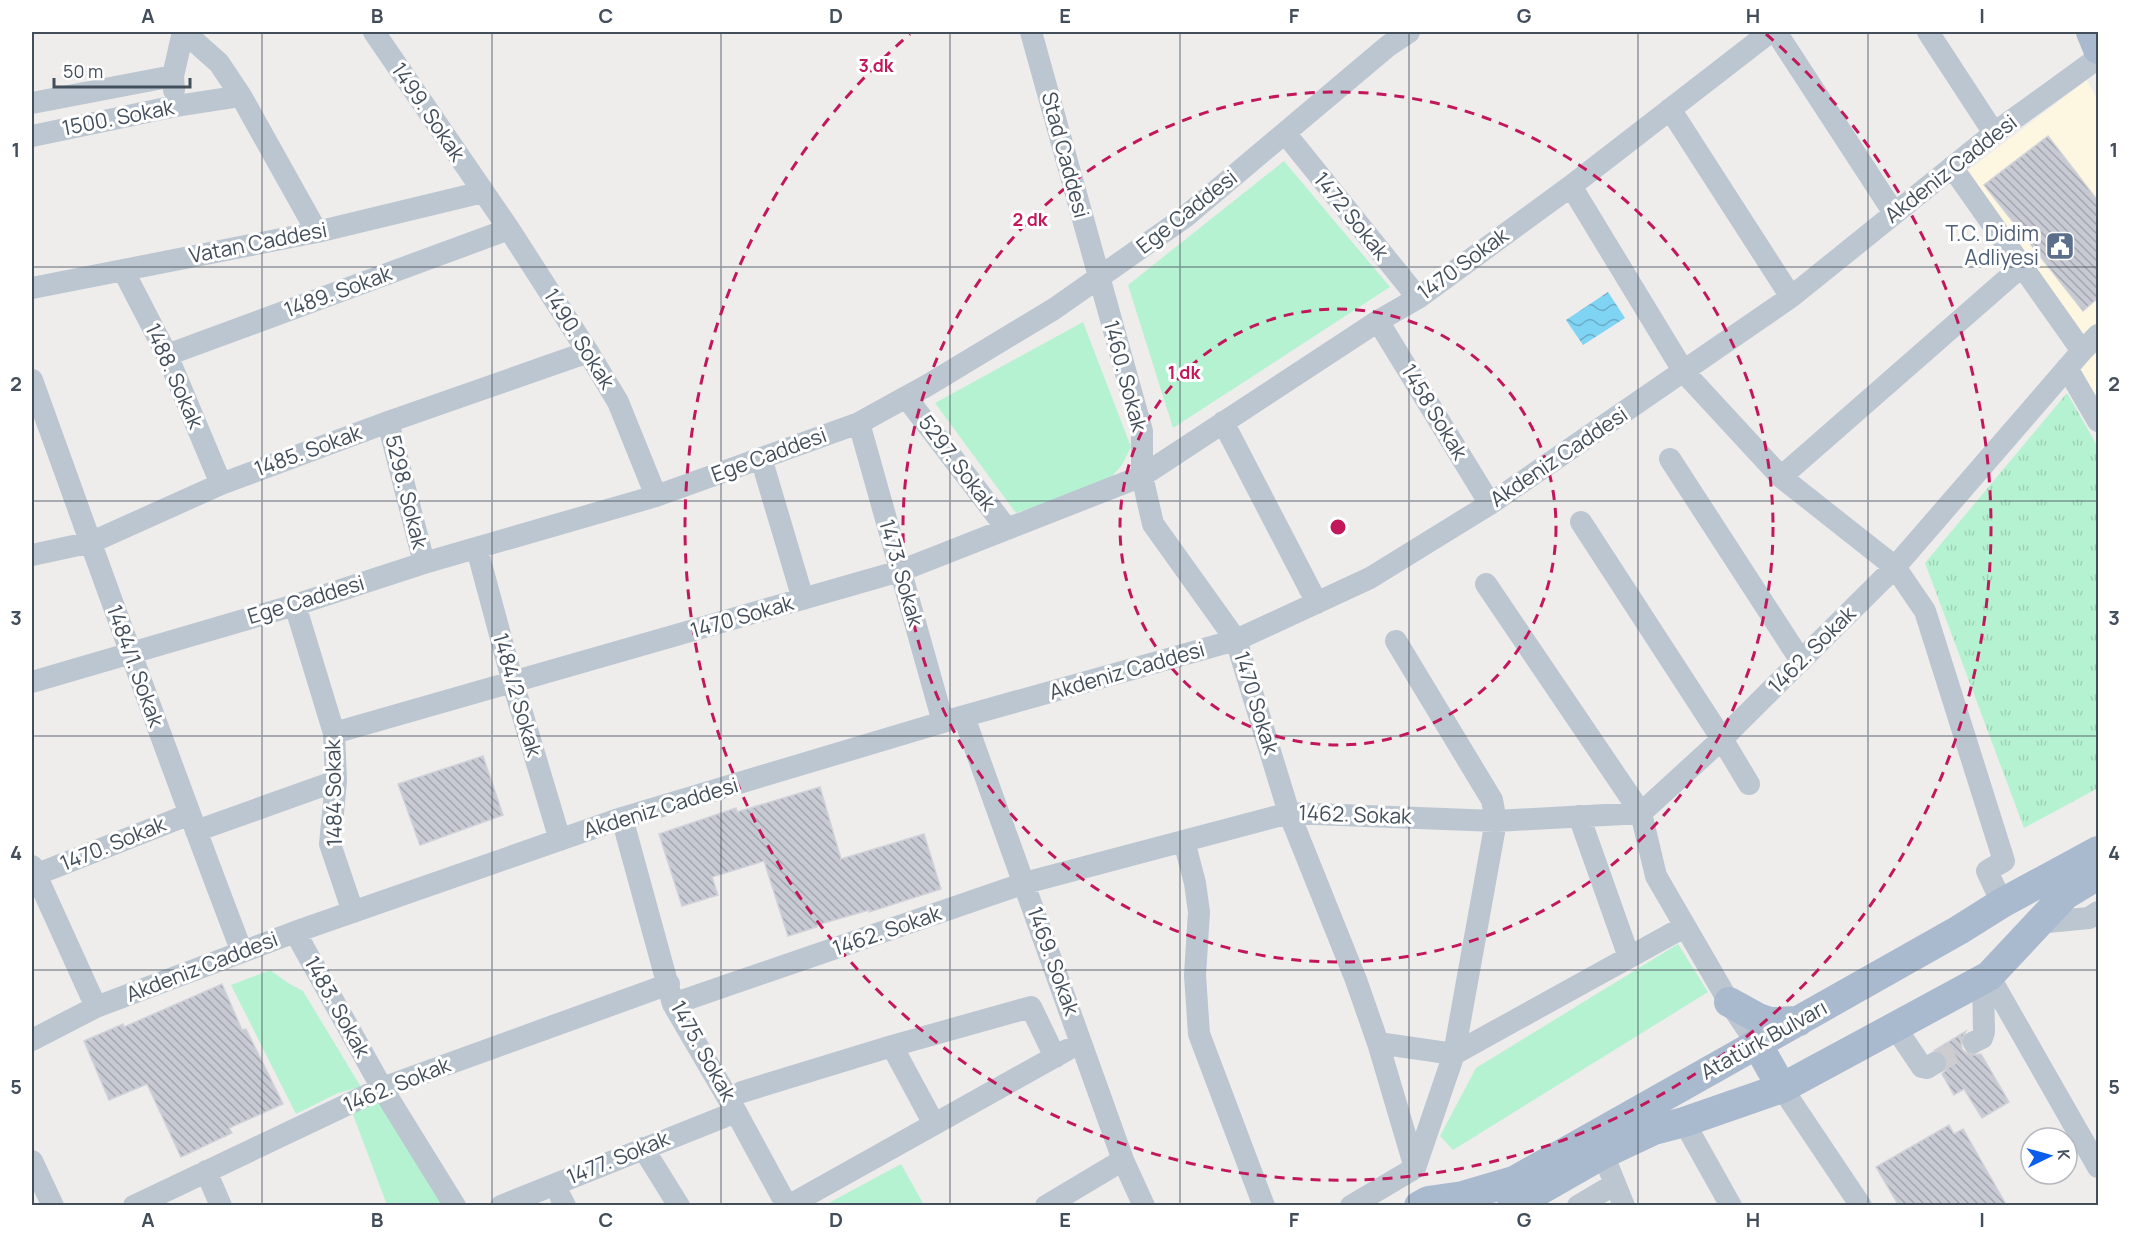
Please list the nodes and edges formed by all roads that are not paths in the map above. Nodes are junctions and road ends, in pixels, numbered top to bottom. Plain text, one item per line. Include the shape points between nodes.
1 (184, 32) edge
2 (374, 32) edge
3 (1031, 32) edge
4 (1409, 32) edge
5 (1770, 32) edge
6 (1776, 32) edge
7 (1928, 32) edge
8 (2091, 32) edge
9 (2098, 49) edge
10 (2098, 58) edge
11 (173, 76) junction
12 (241, 96) junction
13 (32, 103) edge
14 (176, 106) junction
15 (1670, 109) junction
16 (1285, 133) junction
17 (1994, 133) junction
18 (32, 136) edge
19 (1952, 167) junction
20 (1571, 186) junction
21 (483, 192) junction
22 (1894, 213) junction
23 (509, 228) junction
24 (317, 232) junction
25 (2022, 266) junction
26 (123, 270) junction
27 (1099, 278) junction
28 (32, 288) edge
29 (1791, 297) junction
30 (1418, 298) junction
31 (1378, 321) junction
32 (2098, 335) edge
33 (2082, 351) junction
34 (588, 352) junction
35 (167, 355) junction
36 (2067, 368) junction
37 (1684, 372) junction
38 (32, 380) edge
39 (906, 397) junction
40 (2098, 421) edge
41 (388, 422) junction
42 (1224, 422) junction
43 (859, 423) junction
44 (40, 428) edge
45 (761, 458) junction
46 (1670, 459) dead end
47 (1142, 476) junction
48 (1781, 477) junction
49 (221, 483) junction
50 (656, 496) junction
51 (1490, 504) junction
52 (1581, 522) dead end
53 (1007, 529) junction
54 (92, 542) junction
55 (477, 549) junction
56 (32, 555) edge
57 (424, 563) junction
58 (1895, 567) junction
59 (900, 571) junction
60 (1486, 584) dead end
61 (804, 599) junction
62 (1317, 603) junction
63 (295, 605) junction
64 (1236, 640) junction
65 (1396, 641) dead end
66 (129, 652) junction
67 (1801, 661) junction
68 (32, 682) edge
69 (513, 683) junction
70 (953, 719) junction
71 (334, 733) junction
72 (1722, 739) junction
73 (336, 781) junction
74 (1749, 784) dead end
75 (1289, 813) junction
76 (1641, 813) junction
77 (1579, 816) junction
78 (622, 818) junction
79 (1496, 821) junction
80 (193, 822) junction
81 (560, 840) junction
82 (1184, 841) junction
83 (2098, 851) edge
84 (33, 870) edge
85 (2098, 875) edge
86 (1025, 883) junction
87 (2002, 903) junction
88 (353, 912) junction
89 (2098, 912) edge
90 (2037, 923) junction
91 (1684, 927) junction
92 (295, 932) junction
93 (242, 952) junction
94 (1629, 957) junction
95 (1986, 977) junction
96 (671, 994) junction
97 (1729, 1002) junction
98 (96, 1007) junction
99 (1800, 1021) junction
100 (1895, 1027) junction
101 (32, 1040) edge
102 (1082, 1042) junction
103 (1974, 1042) tunnel mouth
104 (1378, 1043) junction
105 (1757, 1044) junction
106 (892, 1046) junction
107 (1455, 1054) junction
108 (1055, 1057) junction
109 (1935, 1063) dead end
110 (382, 1088) junction
111 (1782, 1089) junction
112 (739, 1102) junction
113 (1683, 1122) junction
114 (934, 1124) junction
115 (643, 1148) junction
116 (1603, 1154) junction
117 (1124, 1160) junction
118 (32, 1161) edge
119 (2098, 1167) edge
120 (1415, 1168) junction
121 (206, 1171) junction
122 (1615, 1184) junction
123 (53, 1206) edge
124 (134, 1206) edge
125 (220, 1206) edge
126 (455, 1206) edge
127 (501, 1206) edge
128 (679, 1206) edge
129 (788, 1206) edge
130 (1046, 1206) edge
131 (1144, 1206) edge
132 (1264, 1206) edge
133 (1351, 1206) edge
134 (1419, 1206) edge
135 (1512, 1206) edge
136 (1578, 1206) edge
137 (1624, 1206) edge
138 (1731, 1206) edge
139 (1861, 1206) edge

1 - 11 street
1 - 12 street via 219,63
2 - 21 street, 1499. Sokak
3 - 27 street, Stad Caddesi
4 - 16 street, Ege Caddesi
5 - 15 street, 1470 Sokak
6 - 22 street
7 - 17 street
8 - 9 main road
10 - 17 street, Akdeniz Caddesi
11 - 13 street, 1500. Sokak
11 - 14 street
12 - 14 street, 1500. Sokak
12 - 24 street
14 - 18 street, 1500. Sokak
15 - 20 street, 1470 Sokak
15 - 29 street
16 - 27 street, Ege Caddesi via 1185,217
16 - 30 street, 1472 Sokak
17 - 19 street, Akdeniz Caddesi
19 - 22 street, Akdeniz Caddesi
19 - 25 street
20 - 30 street, 1470 Sokak
20 - 37 street
21 - 23 street, 1490. Sokak
21 - 24 street, Vatan Caddesi
22 - 29 street, Akdeniz Caddesi
23 - 34 street, 1490. Sokak
23 - 35 street, 1489. Sokak
24 - 26 street, Vatan Caddesi
25 - 33 street
25 - 48 street
26 - 28 street, Vatan Caddesi
26 - 35 street, 1488. Sokak
27 - 39 street, Ege Caddesi
27 - 47 street, 1460. Sokak via 1142,431
29 - 37 street, Akdeniz Caddesi
30 - 31 street, 1470 Sokak
31 - 42 street, 1470 Sokak
31 - 51 street, 1458 Sokak
32 - 33 street, 1462. Sokak
33 - 36 street, 1462. Sokak
34 - 41 street, 1485. Sokak
34 - 50 street, 1490. Sokak via 618,402
35 - 49 street, 1488. Sokak
36 - 40 street
36 - 58 street, 1462. Sokak
37 - 48 street
37 - 51 street, Akdeniz Caddesi
38 - 44 street, 1484/1. Sokak
39 - 43 street, Ege Caddesi
39 - 53 street, 5297. Sokak
41 - 49 street, 1485. Sokak
41 - 57 street, 5298. Sokak
42 - 47 street, 1470 Sokak
42 - 62 street
43 - 45 street, Ege Caddesi
43 - 59 street, 1473. Sokak
44 - 54 street, 1484/1. Sokak
45 - 50 street, Ege Caddesi
45 - 61 street
46 - 67 street
47 - 53 street, 1470 Sokak
47 - 64 street, 1470 Sokak via 1153,524
48 - 58 street
49 - 54 street, 1485. Sokak
50 - 55 street, Ege Caddesi
51 - 62 street, Akdeniz Caddesi via 1370,578
52 - 72 street
53 - 59 street, 1470 Sokak
54 - 56 street, 1485. Sokak
54 - 66 street, 1484/1. Sokak
55 - 57 street, Ege Caddesi
55 - 69 street, 1484/2 Sokak
57 - 63 street, Ege Caddesi
58 - 67 street, 1462. Sokak
58 - 87 street via 1924,611 1997,838 2004,861 1987,871
59 - 61 street, 1470 Sokak
59 - 70 street, 1473. Sokak
60 - 76 street
61 - 69 street, 1470 Sokak
62 - 64 street, Akdeniz Caddesi
63 - 66 street, Ege Caddesi
63 - 71 street, 1484 Sokak
64 - 70 street, Akdeniz Caddesi
64 - 75 street, 1470 Sokak
65 - 79 street via 1492,800
66 - 68 street, Ege Caddesi
66 - 80 street, 1484/1. Sokak
67 - 72 street, 1462. Sokak
69 - 71 street, 1470 Sokak
69 - 81 street, 1484/2 Sokak
70 - 78 street, Akdeniz Caddesi
70 - 86 street, 1469. Sokak
71 - 73 street, 1484 Sokak
72 - 74 street
72 - 76 street, 1462. Sokak
73 - 80 street, 1470. Sokak
73 - 88 street, 1484 Sokak via 330,844
75 - 79 street, 1462. Sokak
75 - 82 street, 1462. Sokak
75 - 104 street, 1470 Sokak
76 - 77 street, 1462. Sokak
76 - 91 street via 1656,876
77 - 79 street, 1462. Sokak
77 - 94 street
78 - 81 street, Akdeniz Caddesi
78 - 96 street, 1475. Sokak
79 - 107 street
80 - 84 street, 1470. Sokak
80 - 93 street, 1484/1. Sokak
81 - 88 street, Akdeniz Caddesi
82 - 86 street, 1462. Sokak
82 - 132 street via 1199,912 1195,975 1199,1034
83 - 87 main road, Atatürk Bulvarı
84 - 98 street
85 - 90 main road, Atatürk Bulvarı via 2065,895
86 - 96 street, 1462. Sokak
86 - 102 street, 1469. Sokak
87 - 99 main road, Atatürk Bulvarı
88 - 92 street, Akdeniz Caddesi
89 - 90 street via 2089,918
90 - 95 main road, Atatürk Bulvarı
91 - 94 street
91 - 97 street
92 - 93 street, Akdeniz Caddesi
92 - 110 street, 1483. Sokak
93 - 98 street, Akdeniz Caddesi
94 - 107 street
95 - 100 main road, Atatürk Bulvarı
95 - 103 street via 1984,1032
95 - 119 street
96 - 110 street, 1462. Sokak
96 - 112 street, 1475. Sokak
97 - 99 main road via 1770,1022
97 - 105 street
98 - 101 street, Akdeniz Caddesi
99 - 105 main road, Atatürk Bulvarı
100 - 109 street via 1922,1067
100 - 111 main road, Atatürk Bulvarı
102 - 108 street
102 - 117 street, 1469. Sokak
104 - 107 street
104 - 120 street, 1470 Sokak
105 - 111 main road
105 - 134 main road, Atatürk Bulvarı via 1514,1181 1463,1196 1428,1200
106 - 108 street, 1477. Sokak via 1031,1007
106 - 112 street, 1477. Sokak
106 - 114 street
107 - 120 street
108 - 114 street
110 - 121 street, 1462. Sokak
110 - 126 street, 1483. Sokak
111 - 113 main road, Atatürk Bulvarı
111 - 139 street
112 - 115 street, 1477. Sokak
112 - 129 street, 1475. Sokak
113 - 116 main road, Atatürk Bulvarı via 1654,1130
113 - 138 street
114 - 129 street
115 - 127 street, 1477. Sokak
115 - 128 street
116 - 122 street
116 - 135 main road, Atatürk Bulvarı
117 - 130 street
117 - 131 street, 1469. Sokak
118 - 123 street
120 - 133 street
121 - 124 street, 1462. Sokak
121 - 125 street
122 - 136 street
122 - 137 street

